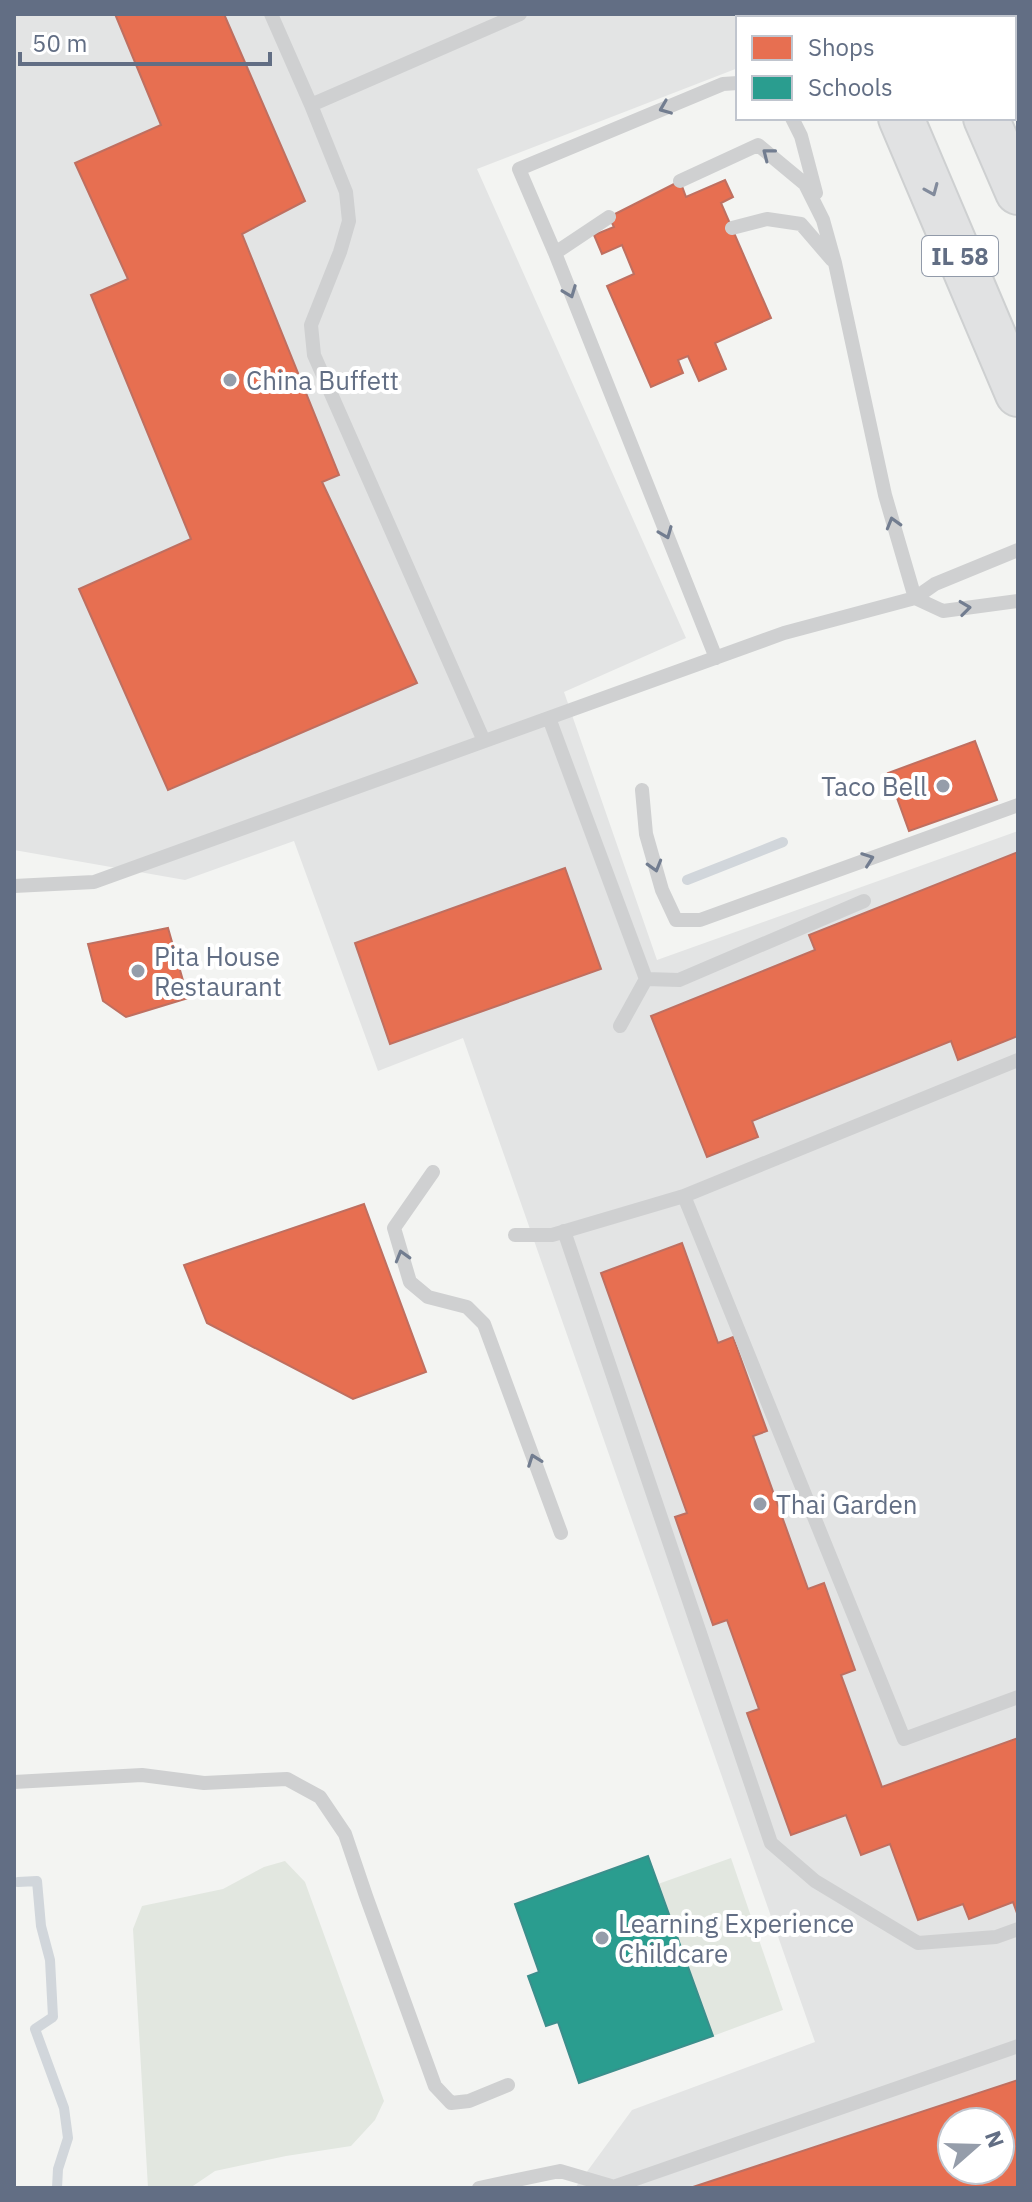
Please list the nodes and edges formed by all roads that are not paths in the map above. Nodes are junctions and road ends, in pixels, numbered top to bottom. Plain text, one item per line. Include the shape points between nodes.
1 (271, 14) edge
2 (520, 14) edge
3 (736, 83) edge
4 (311, 105) junction
5 (793, 120) edge
6 (902, 120) edge
7 (987, 120) edge
8 (680, 181) dead end
9 (1018, 192) edge
10 (609, 217) dead end
11 (823, 220) junction
12 (732, 228) dead end
13 (555, 253) junction
14 (835, 263) junction
15 (1018, 394) edge
16 (1018, 550) edge
17 (915, 598) junction
18 (1018, 601) edge
19 (716, 658) junction
20 (549, 718) junction
21 (484, 741) junction
22 (642, 790) dead end
23 (1018, 805) edge
24 (14, 886) edge
25 (864, 901) dead end
26 (646, 979) junction
27 (620, 1026) dead end
28 (1018, 1060) edge
29 (433, 1172) dead end
30 (684, 1196) junction
31 (564, 1231) junction
32 (515, 1235) dead end
33 (561, 1533) dead end
34 (1018, 1697) edge
35 (14, 1782) edge
36 (1018, 1929) edge
37 (1018, 2046) edge
38 (508, 2085) dead end
39 (610, 2187) edge
40 (479, 2188) edge

1 - 4 lane
2 - 4 lane
3 -> 13 lane via 519,169
4 - 21 lane via 346,192 349,221 311,325 314,355
5 - 11 lane
6 -> 15 main road, IL 58
7 - 9 main road
11 -> 8 lane via 805,184 758,145
10 - 13 lane
11 - 14 lane
12 - 14 lane via 767,219 801,224
13 -> 19 lane
17 -> 14 lane via 885,495
16 - 17 lane via 935,584
17 -> 18 lane via 943,611
17 - 19 lane via 784,633
19 - 20 lane
20 - 21 lane
20 - 26 lane
21 - 24 lane via 94,882
22 -> 23 lane via 646,834 676,920 700,920
25 - 26 lane via 679,980
26 - 27 lane
28 - 30 lane
33 -> 29 lane via 484,1324 467,1307 428,1297 410,1282 394,1228
30 - 31 lane
30 - 34 lane via 904,1739
31 - 32 lane
31 - 36 lane via 771,1843 815,1881 918,1943 996,1937
35 - 38 lane via 142,1775 204,1783 287,1779 320,1797 345,1834 435,2086 451,2103
37 - 39 lane
39 - 40 lane via 560,2171

